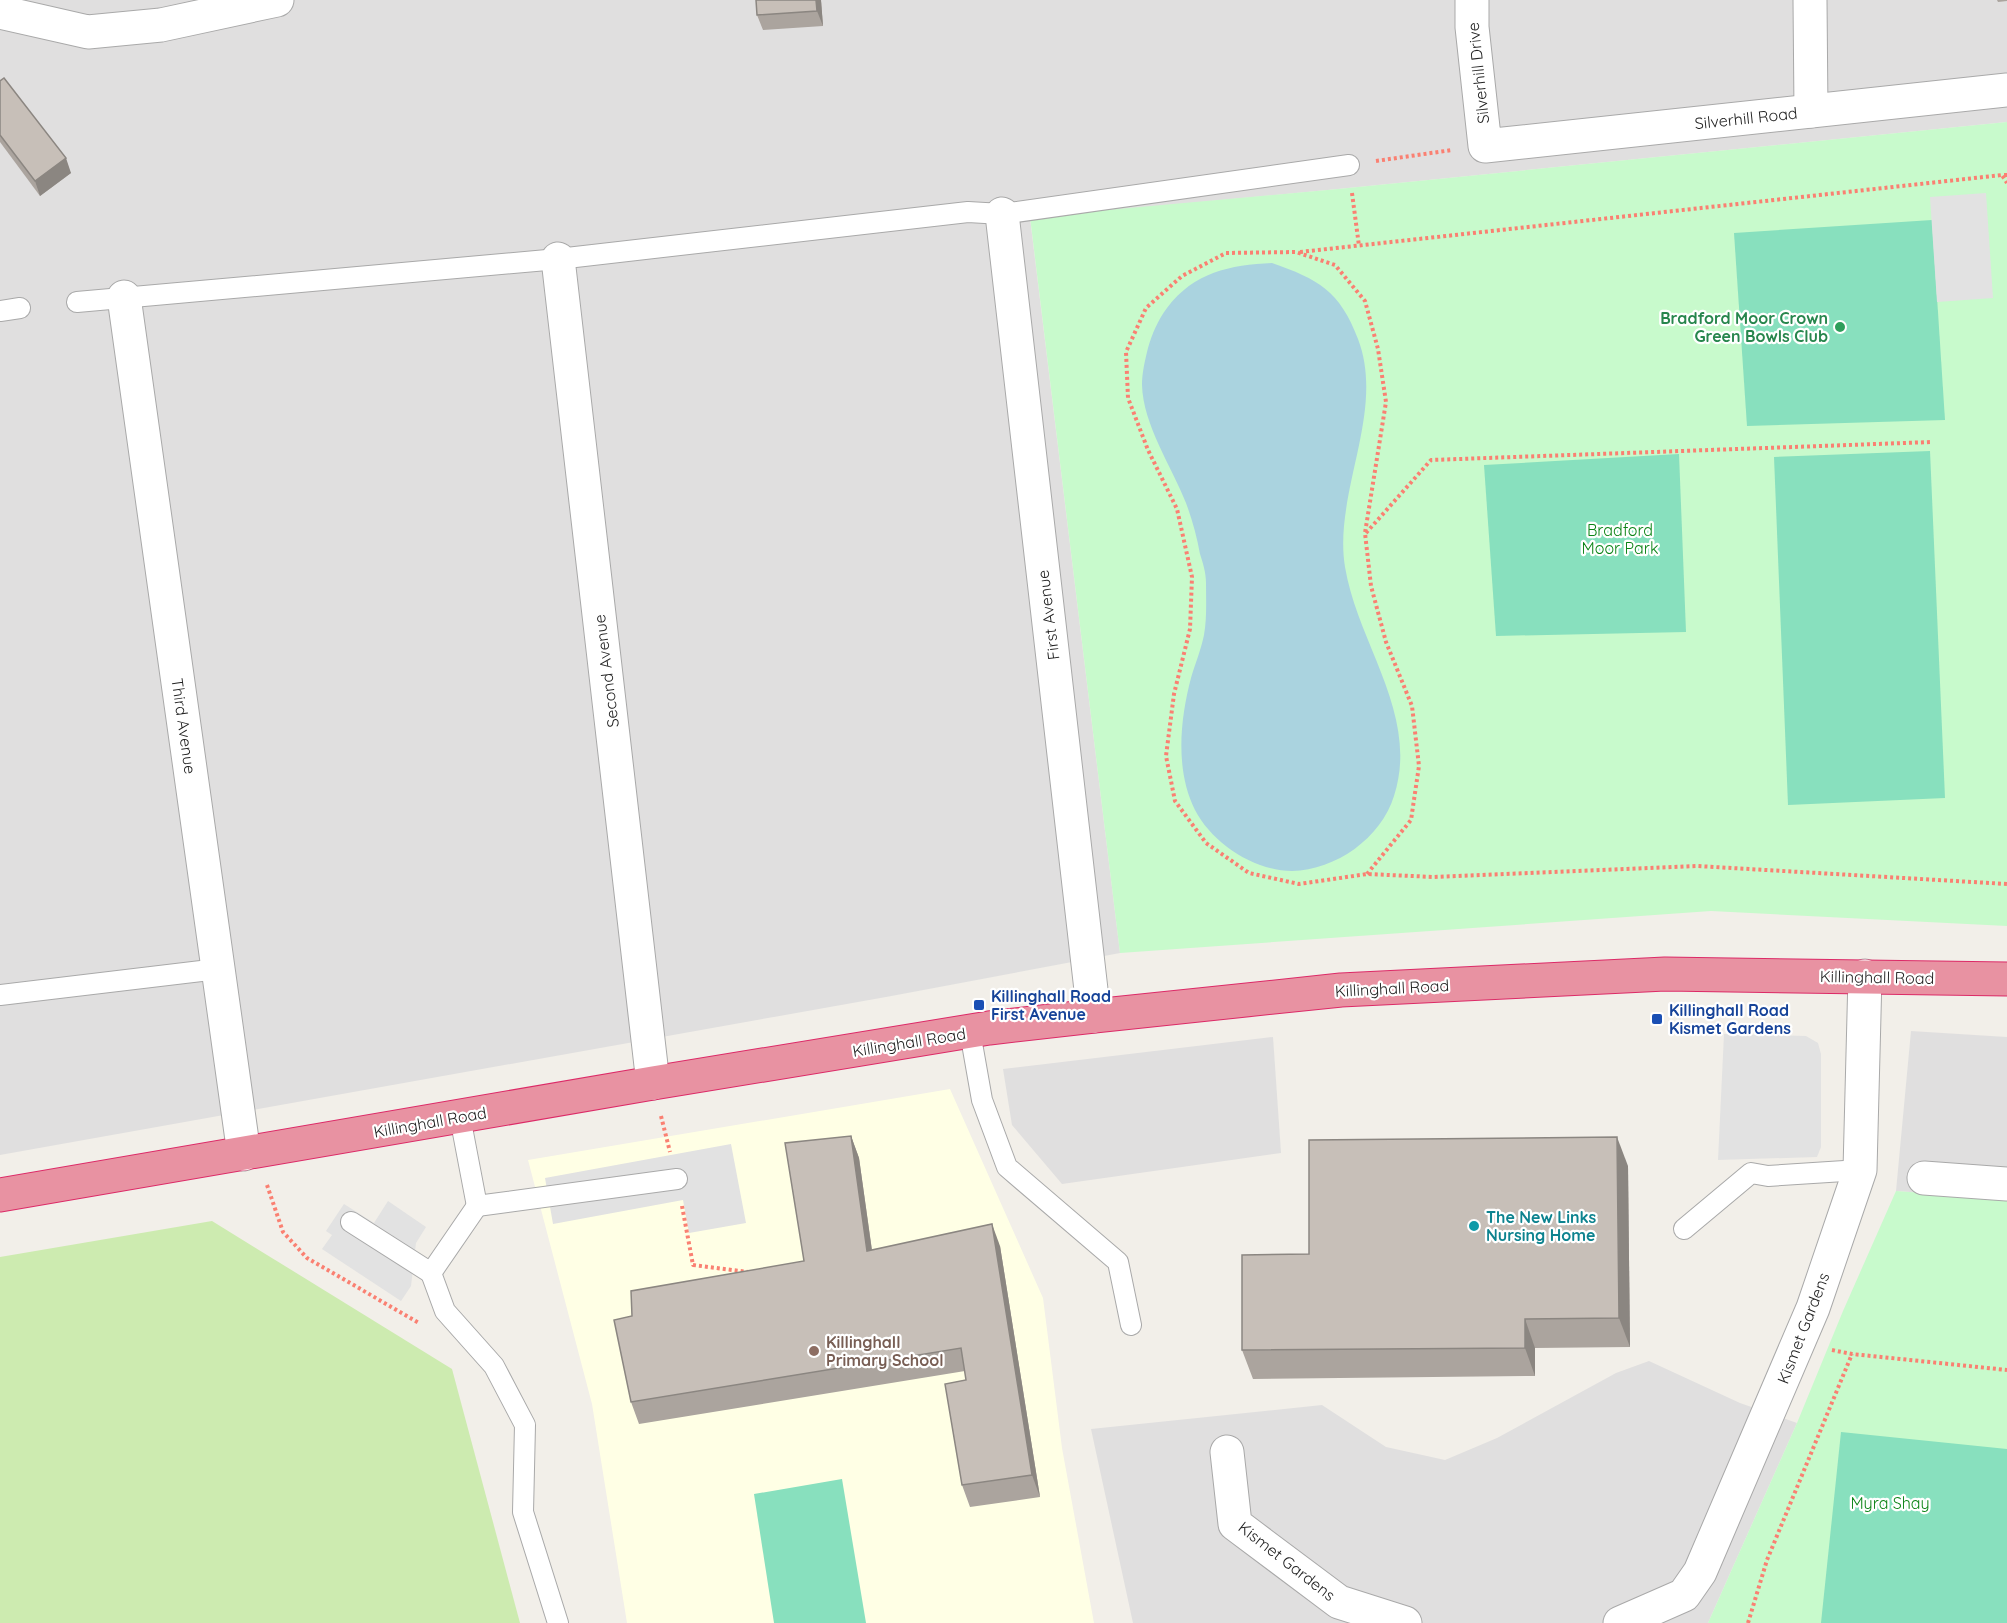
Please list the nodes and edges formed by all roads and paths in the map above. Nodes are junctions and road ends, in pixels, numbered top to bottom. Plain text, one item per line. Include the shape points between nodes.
1 (277, 0) edge
2 (1472, 0) edge
3 (1810, 0) edge
4 (0, 12) edge
5 (160, 13) edge
6 (2007, 90) edge
7 (1811, 111) junction
8 (1485, 146) junction
9 (1349, 165) junction
10 (2004, 175) edge
11 (2007, 183) edge
12 (1002, 213) junction
13 (1359, 246) junction
14 (1296, 252) junction
15 (558, 259) junction
16 (124, 297) junction
17 (76, 302) dead end
18 (20, 308) dead end
19 (0, 311) edge
20 (1932, 442) dead end
21 (1365, 533) junction
22 (1366, 874) junction
23 (2007, 884) edge
24 (218, 969) junction
25 (1865, 976) junction
26 (2007, 979) edge
27 (0, 995) edge
28 (1094, 1016) junction
29 (970, 1032) junction
30 (653, 1083) junction
31 (460, 1117) junction
32 (250, 1153) junction
33 (1860, 1170) junction
34 (1924, 1178) dead end
35 (677, 1179) junction
36 (2007, 1184) edge
37 (0, 1195) edge
38 (477, 1206) junction
39 (351, 1222) dead end
40 (1684, 1229) dead end
41 (752, 1272) edge
42 (431, 1273) junction
43 (421, 1325) dead end
44 (1131, 1325) dead end
45 (1799, 1343) junction
46 (1852, 1354) junction
47 (2007, 1370) edge
48 (1227, 1452) dead end
49 (558, 1623) edge
50 (1405, 1623) edge
51 (1620, 1623) edge
52 (1748, 1623) edge

1 - 5 street
2 - 8 street, Silverhill Drive
3 - 7 street
4 - 5 street via 88,33
6 - 7 street, Silverhill Road
7 - 8 street, Silverhill Road
8 - 9 path
9 - 12 lane
9 - 13 path
10 - 11 path
10 - 13 path
12 - 15 lane via 968,212
12 - 28 street, First Avenue
13 - 14 path
14 - 21 path via 1335,265 1365,302 1378,349 1386,402
14 - 22 path via 1226,253 1182,276 1146,308 1126,352 1128,398 1177,509 1192,577 1190,629 1173,694 1166,756 1176,801 1206,843 1249,873 1299,884
15 - 16 lane
15 - 30 street, Second Avenue
16 - 17 lane
16 - 24 street, Third Avenue
18 - 19 lane
20 - 21 path via 1431,460
21 - 22 path via 1371,586 1386,642 1412,706 1419,766 1411,820
22 - 23 path via 1434,876 1696,866
24 - 27 lane
24 - 32 street, Third Avenue
25 - 26 highway, Killinghall Road
25 - 28 highway, Killinghall Road via 1665,974 1376,988
25 - 33 street, Kismet Gardens
28 - 29 highway, Killinghall Road
29 - 30 highway, Killinghall Road
29 - 44 lane via 982,1100 1007,1167 1118,1262
30 - 31 highway, Killinghall Road
30 - 35 path
31 - 32 highway, Killinghall Road
31 - 38 lane
32 - 37 highway, Killinghall Road
32 - 43 path via 283,1232 307,1258
33 - 40 lane via 1768,1176 1751,1173
33 - 45 street, Kismet Gardens
34 - 36 street
35 - 38 lane
35 - 41 path via 693,1266
38 - 42 lane
39 - 42 lane
42 - 49 lane via 445,1311 494,1365 525,1425 523,1512
45 - 46 path
45 - 51 street, Kismet Gardens via 1700,1572 1684,1595
46 - 47 path
46 - 52 path via 1767,1560
48 - 50 street, Kismet Gardens via 1235,1524 1340,1602

